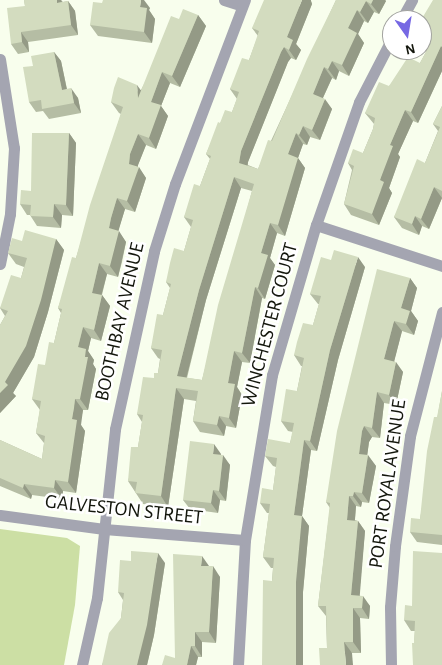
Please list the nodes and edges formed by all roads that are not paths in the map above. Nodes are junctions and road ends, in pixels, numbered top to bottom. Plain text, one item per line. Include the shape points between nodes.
1 (224, 0) edge
2 (244, 3) edge
3 (382, 57) edge
4 (0, 59) edge
5 (316, 225) junction
6 (0, 264) edge
7 (442, 266) edge
8 (442, 312) edge
9 (0, 515) edge
10 (104, 529) junction
11 (245, 540) junction
12 (82, 665) edge
13 (238, 665) edge
14 (391, 665) edge

1 - 2 street
2 - 10 street, BOOTHBAY AVENUE via 178,175 154,251 115,429
3 - 5 street, WINCHESTER COURT via 359,102
4 - 6 street via 14,148 10,214
5 - 7 street
5 - 11 street, WINCHESTER COURT via 272,375
8 - 14 street, PORT ROYAL AVENUE via 410,436 395,546 390,607
9 - 10 street, GALVESTON STREET
10 - 11 street, GALVESTON STREET
10 - 12 street, BOOTHBAY AVENUE via 97,598
11 - 13 street, WINCHESTER COURT

